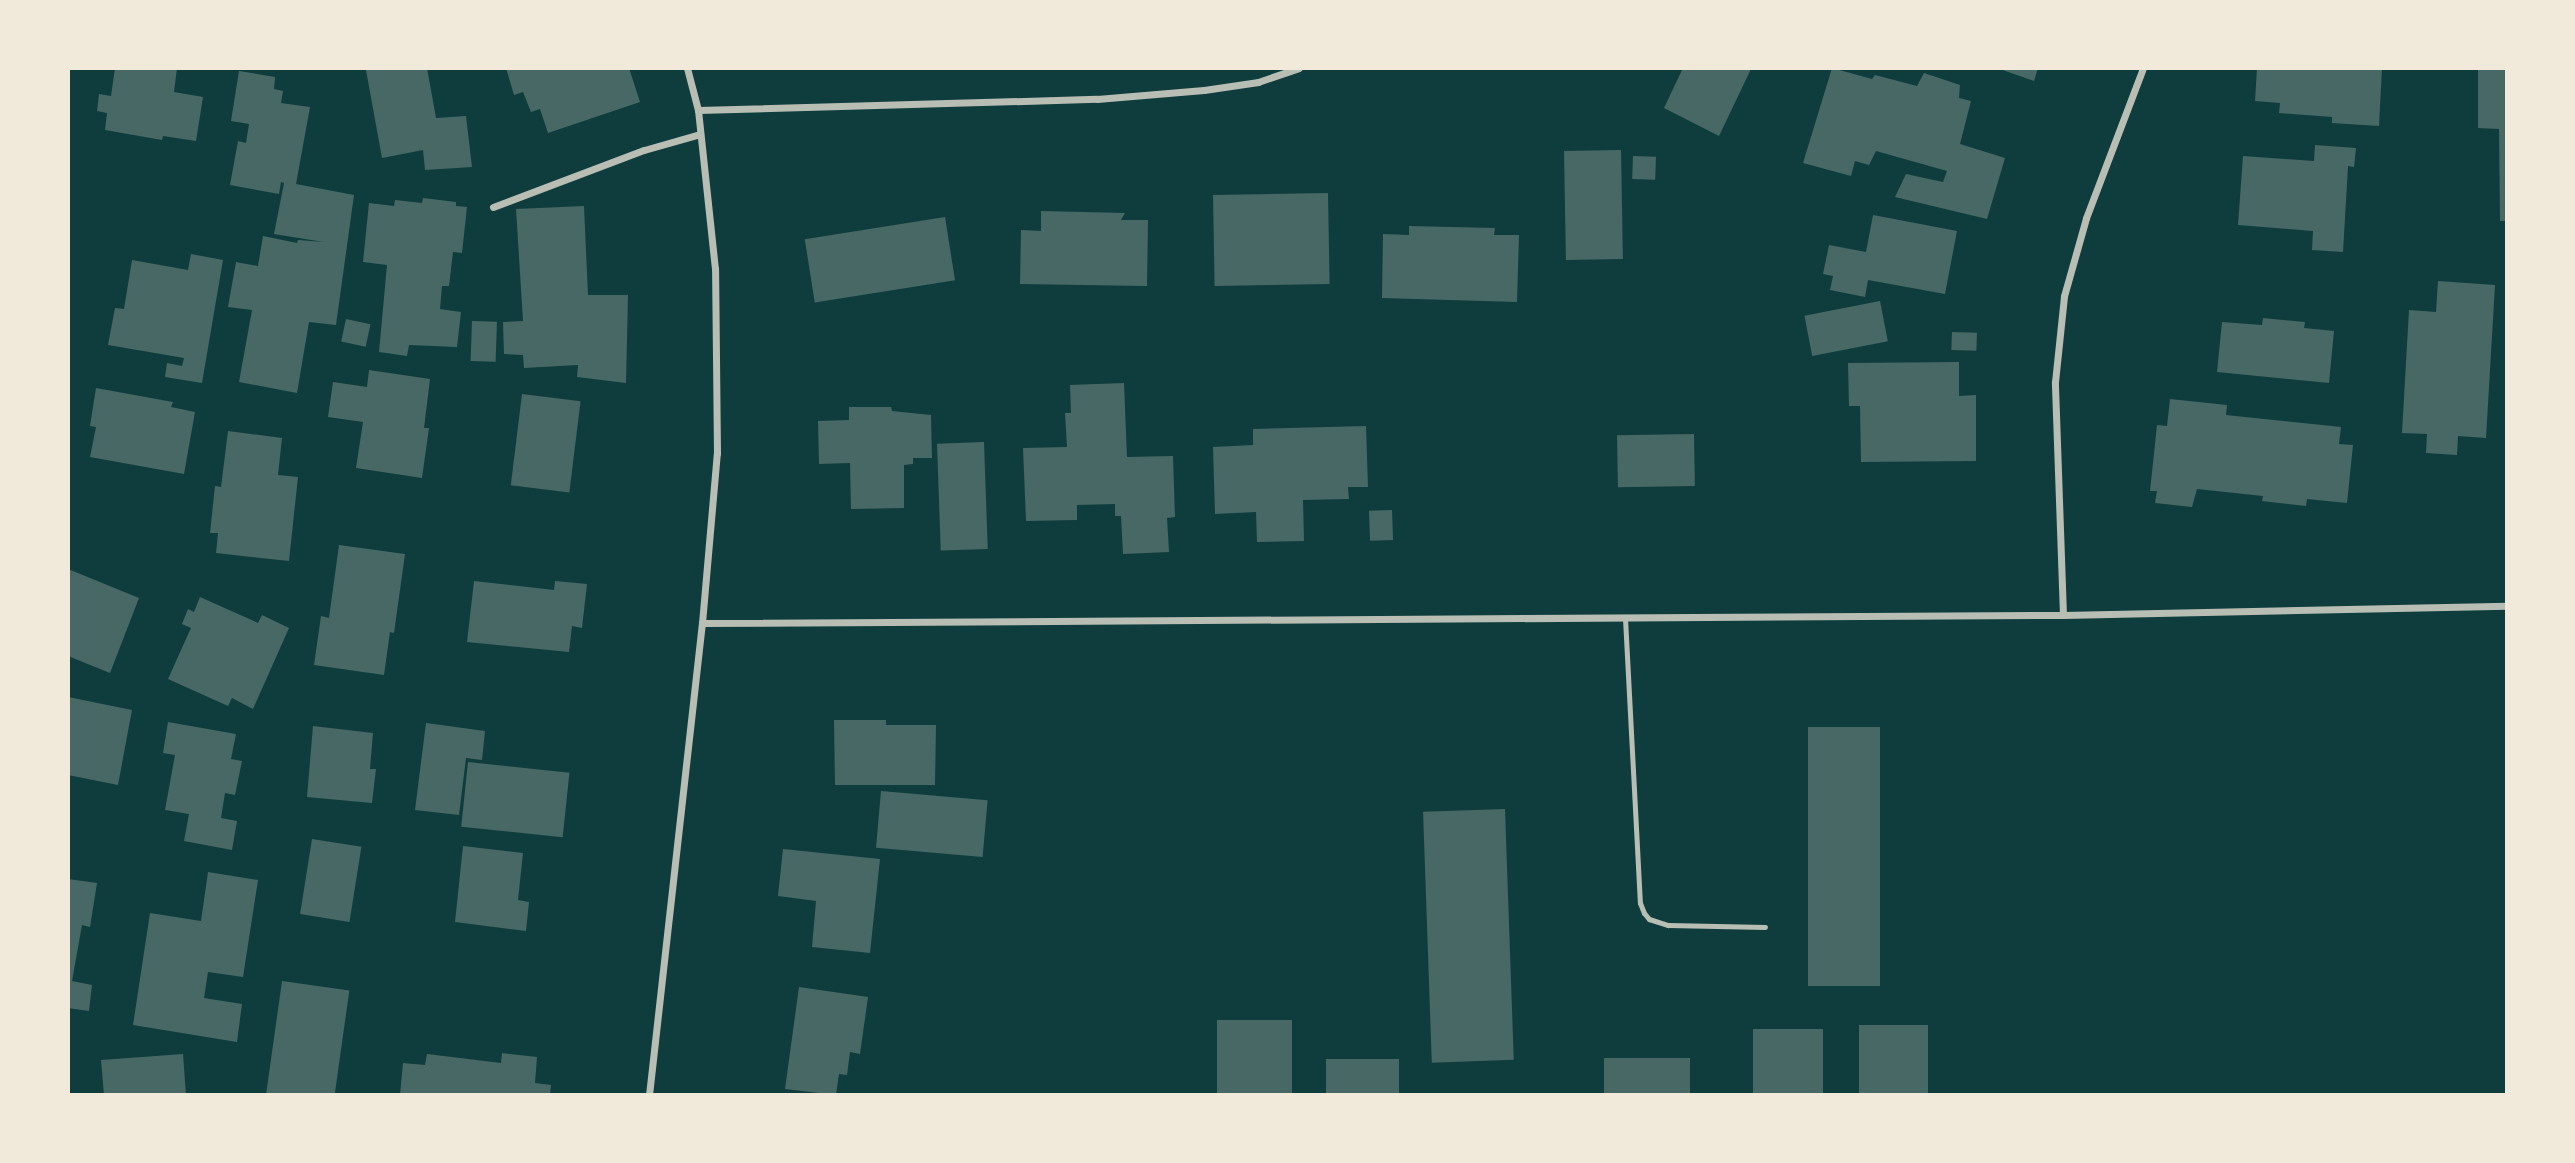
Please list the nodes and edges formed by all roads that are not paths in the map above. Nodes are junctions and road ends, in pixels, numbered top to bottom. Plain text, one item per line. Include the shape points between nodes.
1 (687, 68) edge
2 (1299, 68) edge
3 (2143, 68) edge
4 (698, 110) junction
5 (700, 134) junction
6 (492, 207) dead end
7 (2507, 606) edge
8 (2063, 615) junction
9 (1625, 618) junction
10 (702, 622) junction
11 (1765, 927) dead end
12 (649, 1095) edge

1 - 4 street
2 - 4 street via 1258,82 1097,99
3 - 8 street via 2086,218 2064,296 2055,382
4 - 5 street
5 - 6 street
5 - 10 street via 715,269 717,453
7 - 8 street
8 - 9 street
9 - 10 street
9 - 11 lane via 1644,913 1668,925
10 - 12 street

